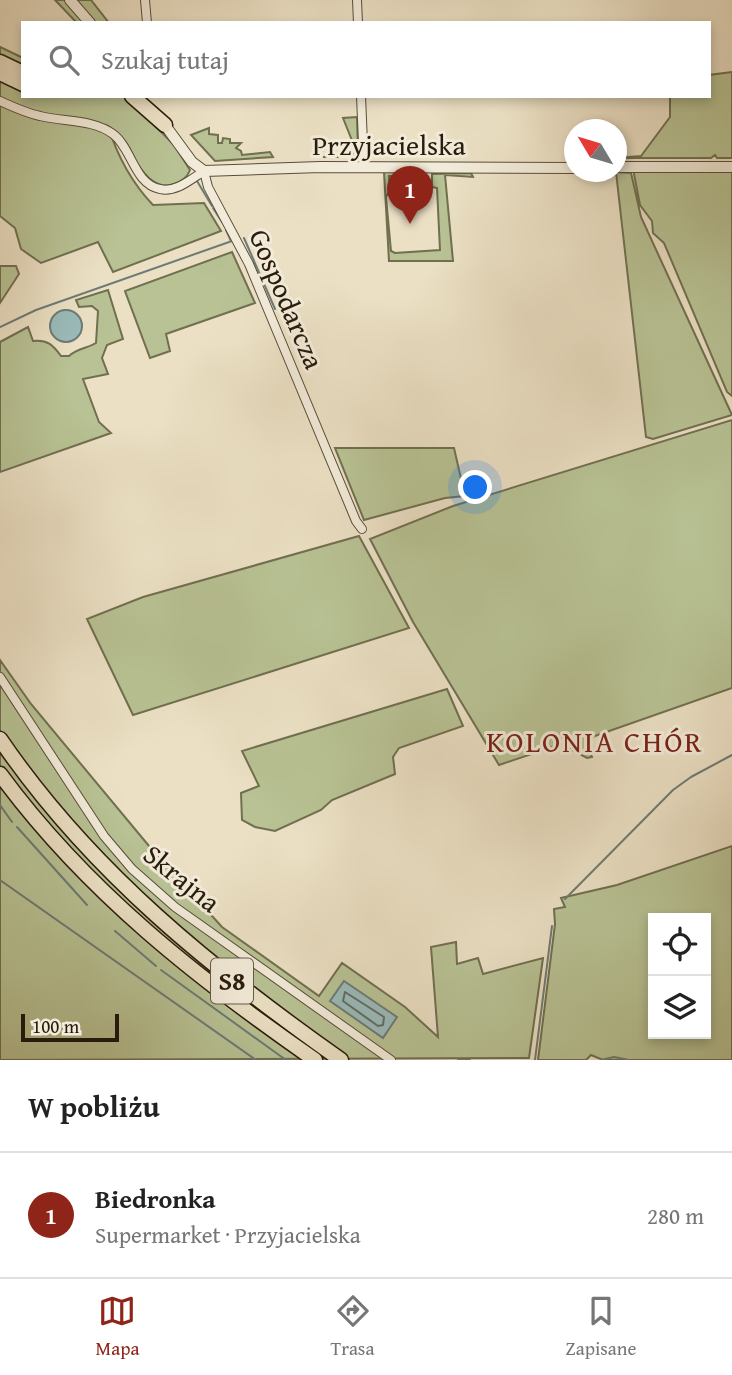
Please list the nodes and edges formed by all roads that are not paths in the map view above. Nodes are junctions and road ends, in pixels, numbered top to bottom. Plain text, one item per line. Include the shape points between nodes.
1 (70, 0) edge
2 (145, 0) edge
3 (358, 0) edge
4 (88, 21) edge
5 (145, 21) edge
6 (358, 21) edge
7 (0, 62) edge
8 (21, 72) edge
9 (0, 73) edge
10 (21, 83) edge
11 (134, 98) edge
12 (146, 98) edge
13 (361, 98) edge
14 (0, 101) edge
15 (165, 125) junction
16 (364, 167) junction
17 (564, 167) edge
18 (627, 167) edge
19 (732, 167) edge
20 (204, 171) junction
21 (362, 529) dead end
22 (0, 677) edge
23 (0, 739) edge
24 (0, 774) edge
25 (315, 1060) edge
26 (341, 1060) edge
27 (391, 1060) edge

1 - 4 street
2 - 5 street
3 - 6 street
7 - 8 highway
9 - 10 highway
11 - 15 highway
12 - 15 street, Gospodarcza
13 - 16 street
14 - 20 street via 39,116 106,129 127,149 143,178 157,189 174,189
15 - 20 street, Gospodarcza
16 - 17 street, Przyjacielska
16 - 20 street, Przyjacielska
18 - 19 street
20 - 21 street, Gospodarcza
22 - 27 street, Skrajna via 104,836 131,869 175,907
23 - 26 highway, S8 via 49,804 130,893 231,980
24 - 25 highway, S8 via 57,844 117,906 214,987

